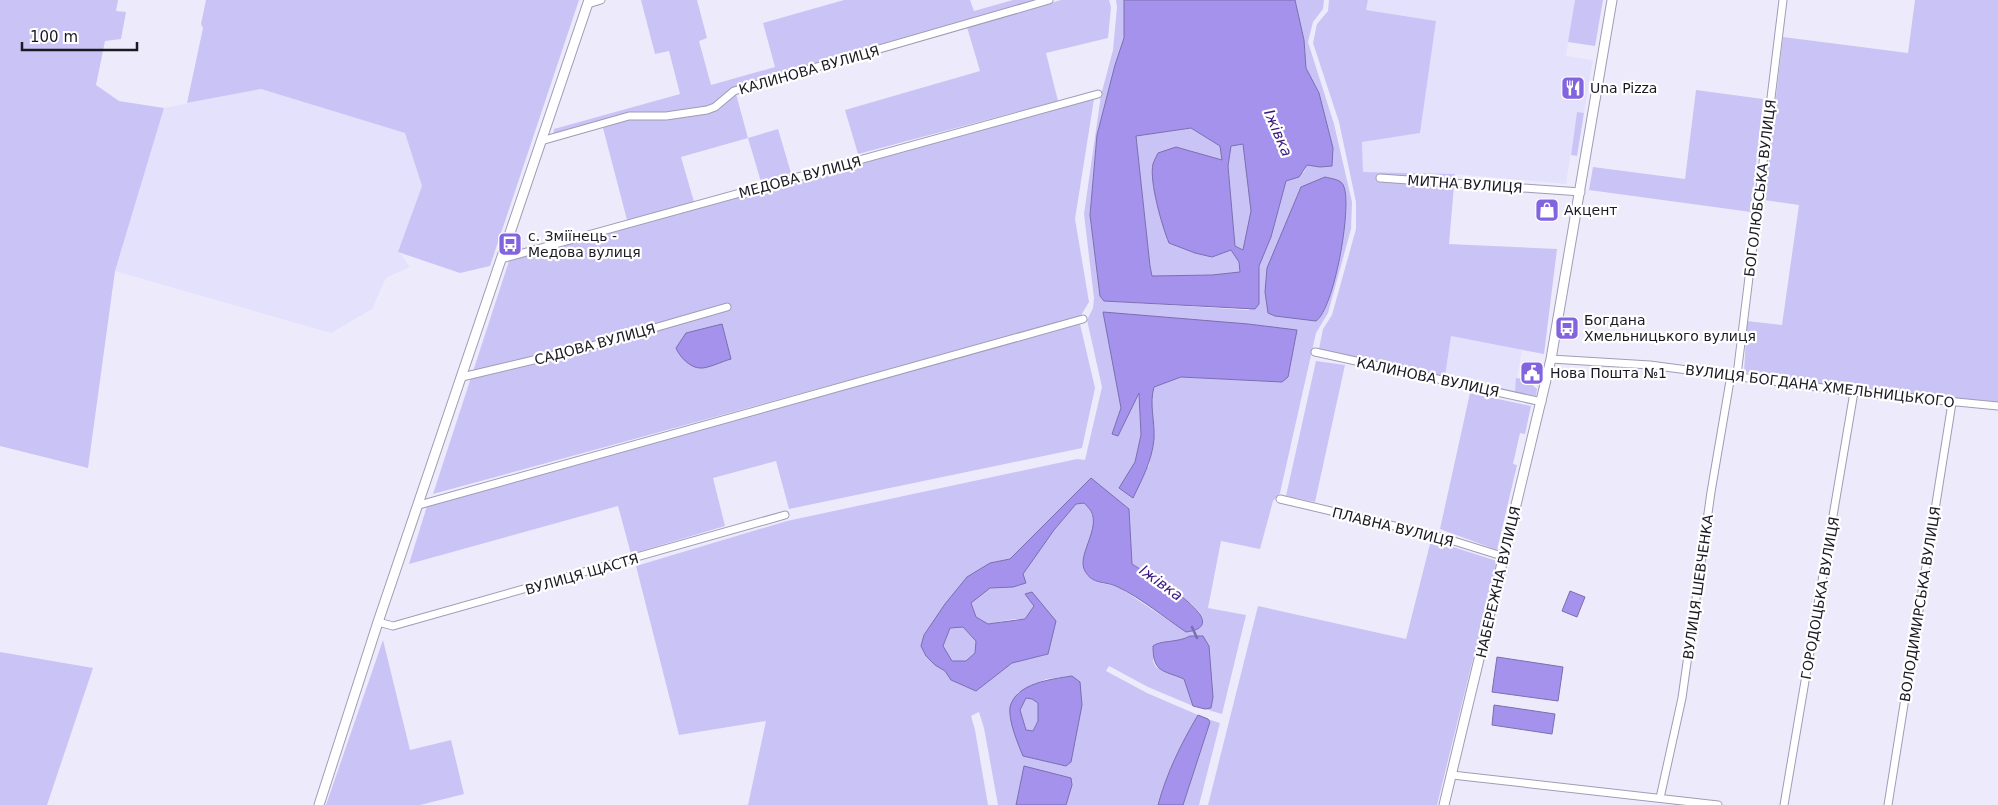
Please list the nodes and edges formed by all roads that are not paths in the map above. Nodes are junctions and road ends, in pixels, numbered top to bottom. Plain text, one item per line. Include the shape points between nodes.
1 (601, 0) edge
2 (1049, 0) edge
3 (1612, 0) edge
4 (1783, 0) edge
5 (588, 2) edge
6 (1098, 94) dead end
7 (541, 141) junction
8 (1380, 178) dead end
9 (1581, 192) junction
10 (501, 260) junction
11 (727, 307) dead end
12 (1083, 320) dead end
13 (1315, 352) dead end
14 (1552, 359) junction
15 (1734, 375) junction
16 (462, 377) junction
17 (1854, 392) junction
18 (1542, 402) junction
19 (1952, 403) junction
20 (1998, 406) edge
21 (1280, 499) dead end
22 (419, 505) junction
23 (785, 515) dead end
24 (1505, 557) junction
25 (378, 622) junction
26 (1452, 776) junction
27 (1656, 797) junction
28 (319, 805) edge
29 (1444, 805) edge
30 (1651, 805) edge
31 (1718, 805) edge
32 (1784, 805) edge
33 (1888, 805) edge

1 - 5 street
2 - 7 street, КАЛИНОВА ВУЛИЦЯ via 734,91 707,110 666,116 629,116
3 - 9 street, НАБЕРЕЖНА ВУЛИЦЯ
4 - 15 street, БОГОЛЮБСЬКА ВУЛИЦЯ
5 - 7 street
6 - 10 street, МЕДОВА ВУЛИЦЯ
7 - 10 street
8 - 9 street, МИТНА ВУЛИЦЯ
9 - 14 street, НАБЕРЕЖНА ВУЛИЦЯ
10 - 16 street
11 - 16 street, САДОВА ВУЛИЦЯ via 588,347
12 - 22 street
13 - 18 street, КАЛИНОВА ВУЛИЦЯ
14 - 15 street, ВУЛИЦЯ БОГДАНА ХМЕЛЬНИЦЬКОГО via 1650,365
14 - 18 street, НАБЕРЕЖНА ВУЛИЦЯ
15 - 17 street, ВУЛИЦЯ БОГДАНА ХМЕЛЬНИЦЬКОГО
15 - 27 street, ВУЛИЦЯ ШЕВЧЕНКА via 1711,492 1682,698
16 - 22 street
17 - 19 street, ВУЛИЦЯ БОГДАНА ХМЕЛЬНИЦЬКОГО
17 - 32 street, ГОРОДОЦЬКА ВУЛИЦЯ
18 - 24 street, НАБЕРЕЖНА ВУЛИЦЯ
19 - 20 street, ВУЛИЦЯ БОГДАНА ХМЕЛЬНИЦЬКОГО
19 - 33 street, ВОЛОДИМИРСЬКА ВУЛИЦЯ
21 - 24 street, ПЛАВНА ВУЛИЦЯ via 1441,537
22 - 25 street
23 - 25 street, ВУЛИЦЯ ЩАСТЯ via 393,626
24 - 26 street, НАБЕРЕЖНА ВУЛИЦЯ
25 - 28 street
26 - 27 street
26 - 29 street, НАБЕРЕЖНА ВУЛИЦЯ
27 - 30 street, ВУЛИЦЯ ШЕВЧЕНКА
27 - 31 street

